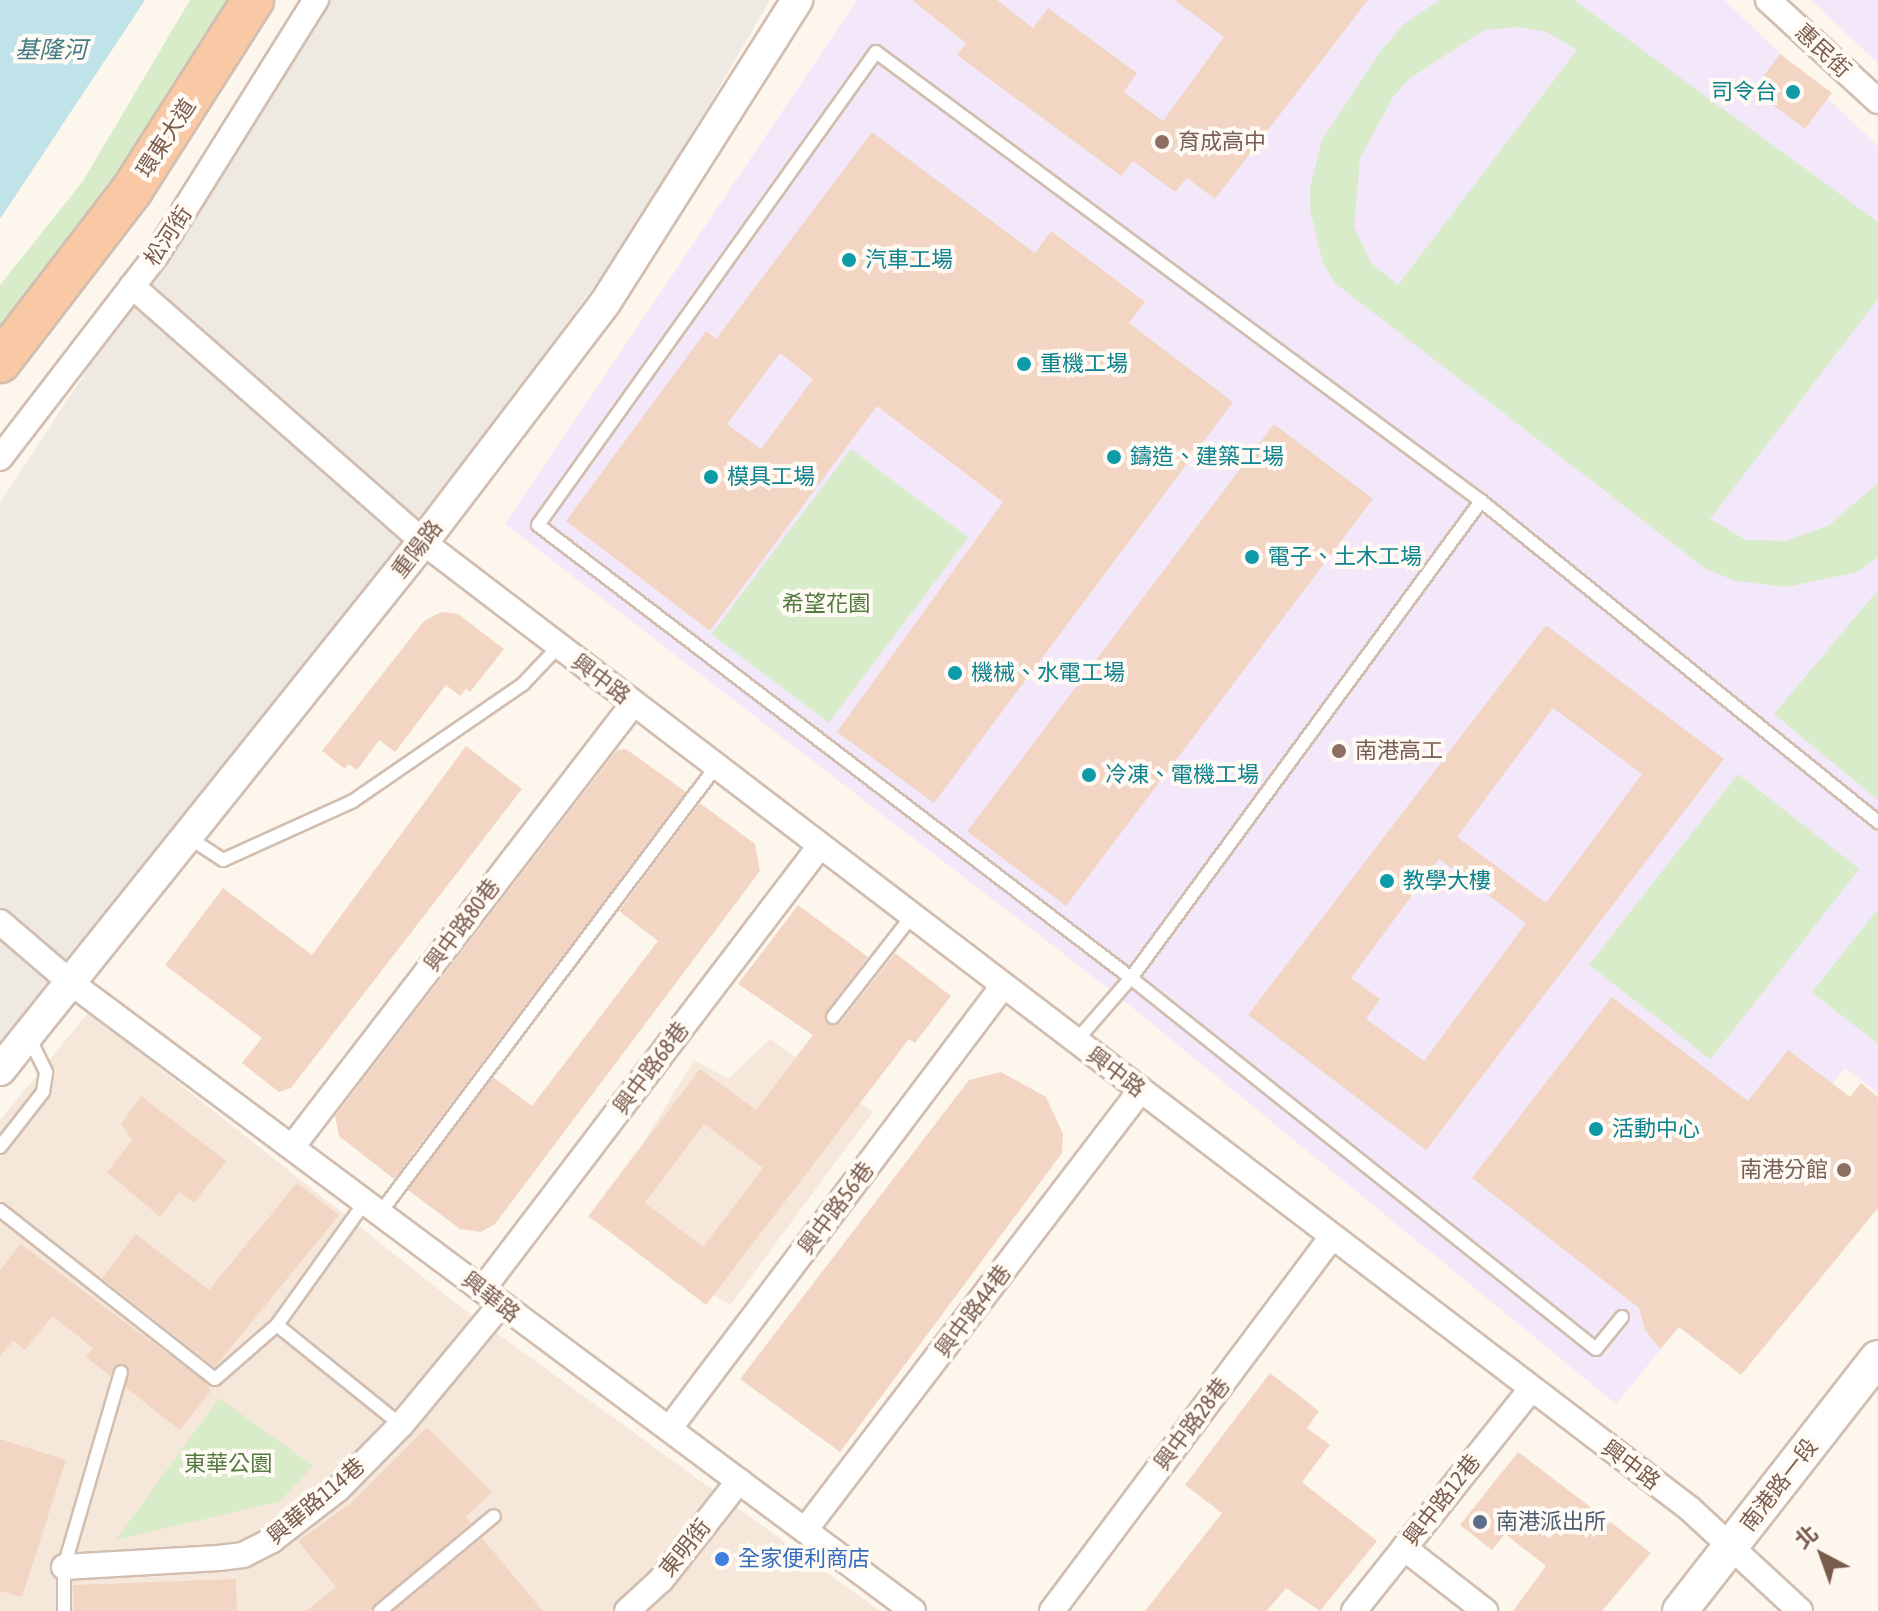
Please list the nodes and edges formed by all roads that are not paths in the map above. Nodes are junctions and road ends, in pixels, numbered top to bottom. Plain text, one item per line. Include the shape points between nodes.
1 (252, 0) edge
2 (316, 0) edge
3 (797, 0) edge
4 (1768, 0) edge
5 (1878, 101) edge
6 (132, 286) junction
7 (0, 362) edge
8 (0, 458) edge
9 (1481, 501) junction
10 (423, 542) junction
11 (559, 646) junction
12 (633, 704) junction
13 (715, 768) junction
14 (1878, 822) edge
15 (188, 837) junction
16 (820, 846) junction
17 (912, 916) junction
18 (0, 922) edge
19 (1131, 978) junction
20 (70, 982) junction
21 (1003, 986) junction
22 (833, 1017) dead end
23 (28, 1034) junction
24 (1076, 1041) junction
25 (0, 1070) edge
26 (1140, 1091) junction
27 (0, 1147) edge
28 (292, 1147) junction
29 (373, 1208) junction
30 (0, 1210) edge
31 (1332, 1237) junction
32 (492, 1297) junction
33 (1622, 1317) dead end
34 (277, 1325) junction
35 (1878, 1358) edge
36 (121, 1372) dead end
37 (1531, 1389) junction
38 (401, 1425) junction
39 (669, 1429) junction
40 (739, 1481) junction
41 (494, 1516) dead end
42 (805, 1530) junction
43 (1404, 1548) junction
44 (1729, 1548) junction
45 (64, 1567) junction
46 (64, 1611) edge
47 (380, 1611) edge
48 (627, 1611) edge
49 (913, 1611) edge
50 (1052, 1611) edge
51 (1354, 1611) edge
52 (1485, 1611) edge
53 (1680, 1611) edge
54 (1800, 1611) edge

1 - 7 highway, 環東大道 via 132,190
2 - 6 street, 松河街
3 - 10 street, 重陽路 via 605,303
4 - 5 street, 惠民街
6 - 8 street, 松河街
6 - 10 street, 興中路
9 - 14 lane
9 - 19 lane
9 - 19 lane via 876,52 538,525
10 - 11 street, 興中路
10 - 15 street, 重陽路
11 - 12 street, 興中路
11 - 15 lane via 523,684 353,801 223,860
12 - 13 street, 興中路
12 - 28 street, 興中路80巷
13 - 16 street, 興中路
13 - 29 lane
15 - 20 street, 重陽路
16 - 17 street, 興中路
16 - 32 street, 興中路68巷
17 - 21 street, 興中路
17 - 22 lane
18 - 20 street, 興華路
19 - 24 lane
19 - 33 lane via 1596,1349
20 - 23 street, 重陽路
20 - 28 street, 興華路
21 - 24 street, 興中路
21 - 39 street, 興中路56巷
23 - 25 street, 重陽路
23 - 27 lane via 46,1072 43,1092
24 - 26 street, 興中路
26 - 31 street, 興中路
26 - 42 street, 興中路44巷
28 - 29 street, 興華路
29 - 32 street, 興華路
29 - 34 lane
30 - 34 lane via 215,1379
31 - 37 street, 興中路
31 - 50 street, 興中路28巷
32 - 38 street, 興華路114巷
32 - 39 street, 興華路
34 - 38 lane
35 - 44 main road, 南港路一段
36 - 45 lane
37 - 43 street, 興中路12巷
37 - 44 street, 興中路 via 1690,1509
38 - 45 street, 興華路114巷 via 338,1489 272,1540 243,1555
39 - 40 street, 興華路
40 - 42 street, 興華路
40 - 48 street, 東明街 via 661,1580
41 - 47 lane
42 - 49 street, 興華路
43 - 51 street, 興中路12巷
43 - 52 street
44 - 53 main road, 南港路一段
44 - 54 street, 興中路
45 - 46 lane

